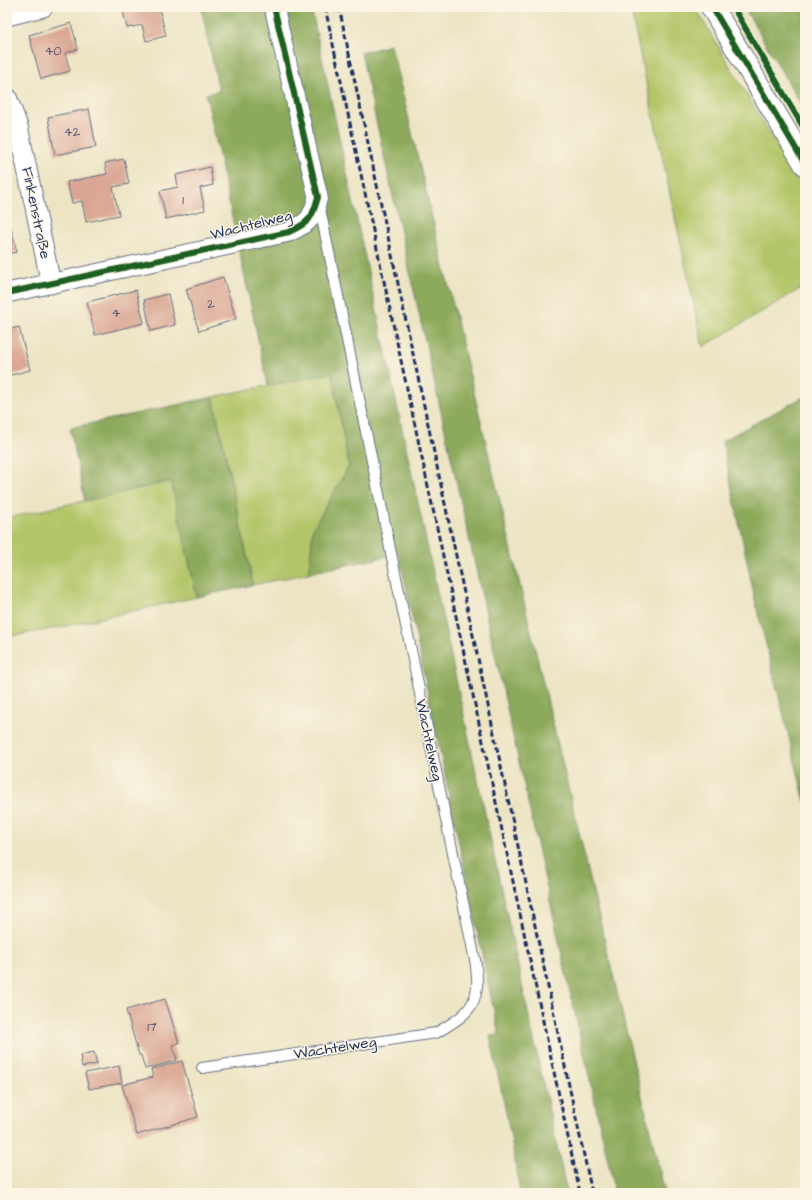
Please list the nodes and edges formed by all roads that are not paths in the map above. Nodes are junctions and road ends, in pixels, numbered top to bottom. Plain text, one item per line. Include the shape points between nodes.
1 (43, 7) edge
2 (274, 7) edge
3 (712, 7) edge
4 (7, 16) edge
5 (7, 97) edge
6 (805, 164) edge
7 (318, 196) junction
8 (51, 284) junction
9 (7, 294) edge
10 (202, 1068) dead end

1 - 4 street
2 - 7 street, Wachtelweg
3 - 6 street
5 - 8 street, Finkenstraße via 18,126
7 - 8 street, Wachtelweg via 313,215 304,225 288,232
7 - 10 lane, Wachtelweg via 476,965 478,986 474,1003 459,1019 436,1033
8 - 9 street, Wachtelweg

